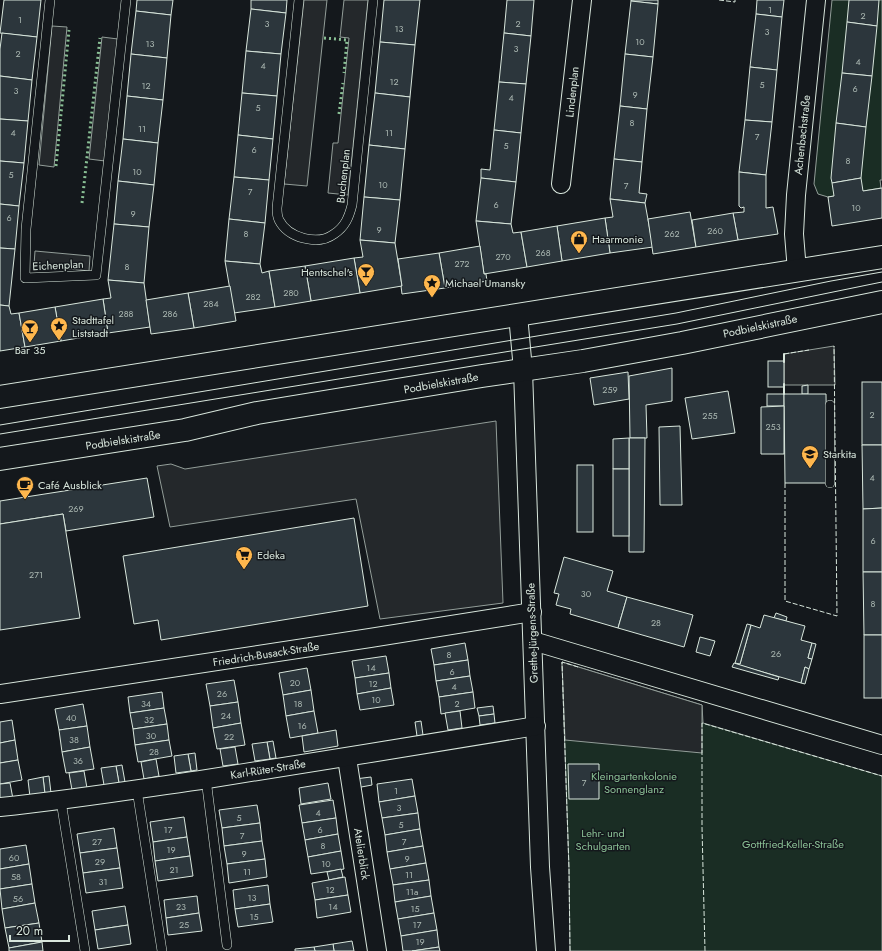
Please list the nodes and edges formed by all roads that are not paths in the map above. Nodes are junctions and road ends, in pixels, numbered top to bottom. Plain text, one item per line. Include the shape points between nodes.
1 (50, 0) edge
2 (126, 0) edge
3 (299, 0) edge
4 (373, 0) edge
5 (582, 0) edge
6 (816, 0) edge
7 (561, 184) dead end
8 (882, 257) edge
9 (797, 271) junction
10 (882, 302) edge
11 (518, 315) junction
12 (523, 370) junction
13 (0, 397) edge
14 (830, 406) dead end
15 (0, 459) edge
16 (830, 483) dead end
17 (532, 612) junction
18 (533, 641) junction
19 (0, 694) edge
20 (536, 726) junction
21 (882, 745) edge
22 (347, 758) junction
23 (206, 779) junction
24 (137, 790) junction
25 (61, 801) junction
26 (0, 807) edge
27 (227, 945) dead end
28 (85, 951) edge
29 (162, 951) edge
30 (377, 951) edge
31 (546, 951) edge

1 - 2 lane, Eichenplan via 25,236 24,278 96,275
3 - 4 lane, Buchenplan via 277,208 280,221 285,227 293,234 311,240 334,235 350,215
5 - 7 street, Lindenplan
6 - 9 street, Achenbachstraße via 796,195 794,234
8 - 9 main road
9 - 11 main road
10 - 12 main road, Podbielskistraße via 682,343
11 - 12 street, Grethe-Jürgens-Straße
11 - 13 main road
12 - 15 main road, Podbielskistraße via 257,413 185,430
12 - 17 street, Grethe-Jürgens-Straße
14 - 16 lane
17 - 18 street, Grethe-Jürgens-Straße
17 - 19 street, Friedrich-Busack-Straße
18 - 20 street, Grethe-Jürgens-Straße
18 - 21 street
20 - 22 street, Karl-Rüter-Straße
20 - 31 street, Grethe-Jürgens-Straße via 540,867
22 - 23 street, Karl-Rüter-Straße
22 - 30 street, Atelierblick
23 - 24 street, Karl-Rüter-Straße
23 - 27 lane
24 - 25 street, Karl-Rüter-Straße
24 - 29 lane
25 - 26 street, Karl-Rüter-Straße
25 - 28 lane

